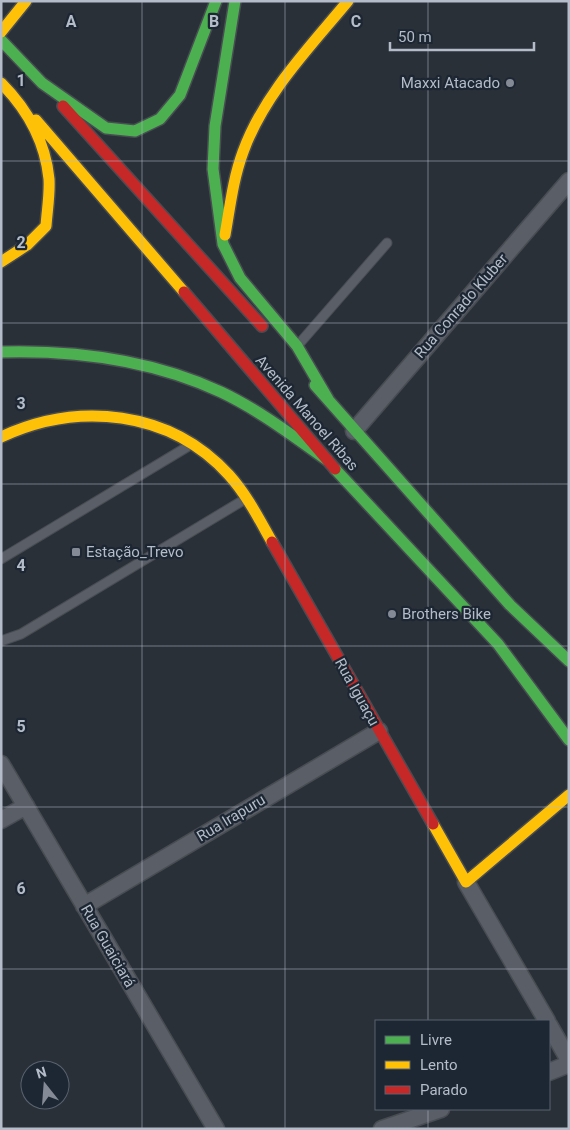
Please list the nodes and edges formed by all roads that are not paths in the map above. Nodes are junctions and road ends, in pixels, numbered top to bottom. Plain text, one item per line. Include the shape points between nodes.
1 (26, 1) edge
2 (216, 1) edge
3 (235, 1) edge
4 (348, 1) edge
5 (1, 32) edge
6 (1, 40) edge
7 (1, 83) edge
8 (42, 83) junction
9 (22, 104) junction
10 (569, 181) edge
11 (388, 243) dead end
12 (223, 244) junction
13 (1, 262) edge
14 (268, 333) dead end
15 (297, 346) junction
16 (1, 352) edge
17 (288, 355) dead end
18 (328, 399) junction
19 (354, 431) junction
20 (1, 437) edge
21 (193, 443) junction
22 (327, 460) junction
23 (247, 498) junction
24 (1, 559) edge
25 (1, 641) edge
26 (569, 661) edge
27 (379, 731) junction
28 (569, 740) edge
29 (1, 764) edge
30 (569, 795) edge
31 (26, 806) junction
32 (1, 820) edge
33 (466, 882) junction
34 (84, 906) junction
35 (545, 1020) edge
36 (550, 1027) edge
37 (569, 1060) edge
38 (569, 1064) edge
39 (550, 1072) edge
40 (439, 1110) edge
41 (216, 1129) edge
42 (382, 1129) edge

1 - 5 main road
2 - 8 main road via 180,95 160,119 135,130 106,128
3 - 12 main road via 215,126 216,202
4 - 12 main road via 274,95 254,126 237,169
6 - 8 main road
7 - 9 main road
8 - 14 main road, Avenida Manoel Ribas
9 - 13 main road via 43,147 46,162 49,199 46,226 27,245
9 - 22 main road, Avenida Manoel Ribas
10 - 19 street, Rua Conrado Kluber
11 - 15 lane
12 - 15 main road via 252,295
15 - 18 main road
16 - 22 main road via 59,352 104,357 203,385 246,406
17 - 18 main road, Avenida Manoel Ribas
18 - 19 main road, Avenida Manoel Ribas
19 - 26 main road, Avenida Manoel Ribas via 510,605
20 - 21 main road, Rua Iguaçu via 66,415 119,417 150,424
21 - 23 main road, Rua Iguaçu via 222,466
21 - 24 lane
22 - 28 main road, Avenida Manoel Ribas via 498,644
23 - 25 lane via 21,634
23 - 27 main road, Rua Iguaçu
27 - 33 main road, Rua Iguaçu
27 - 34 street, Rua Irapuru
29 - 31 street, Rua Guaiciará
30 - 33 main road
31 - 32 street
31 - 34 street, Rua Guaiciará
33 - 35 street, Rua Iguaçu
34 - 41 street, Rua Guaiciará
36 - 37 street
38 - 39 street
40 - 42 street

